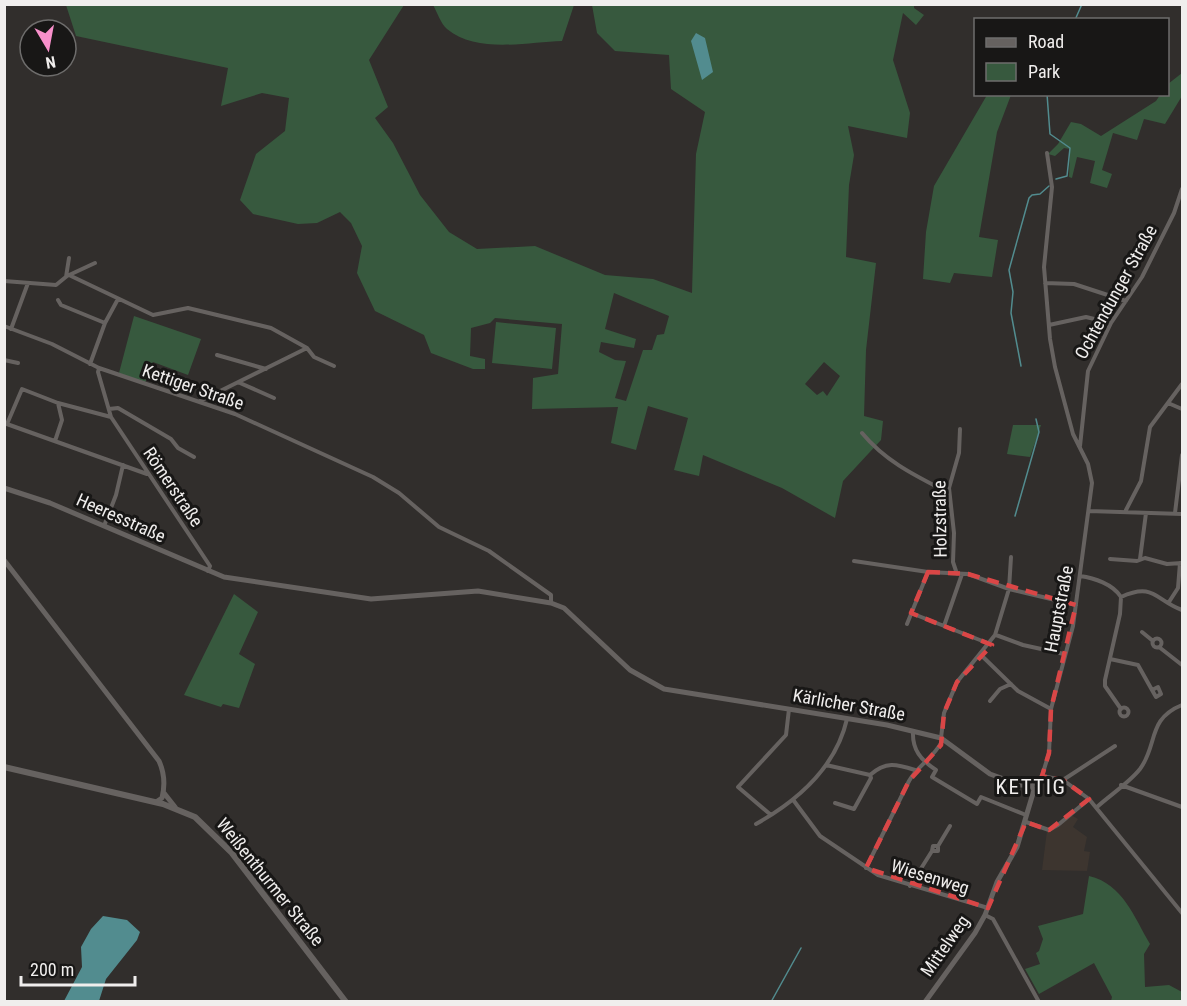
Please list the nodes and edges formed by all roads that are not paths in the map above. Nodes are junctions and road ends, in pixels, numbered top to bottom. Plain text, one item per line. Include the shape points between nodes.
1 (1047, 153) dead end
2 (1182, 189) edge
3 (69, 258) dead end
4 (95, 263) dead end
5 (68, 276) junction
6 (4, 281) edge
7 (28, 283) junction
8 (1045, 283) junction
9 (118, 299) junction
10 (58, 300) dead end
11 (1126, 301) junction
12 (105, 323) junction
13 (1110, 323) junction
14 (1049, 325) junction
15 (4, 327) edge
16 (11, 329) junction
17 (307, 348) junction
18 (217, 355) dead end
19 (4, 360) edge
20 (18, 363) dead end
21 (90, 363) junction
22 (334, 366) dead end
23 (99, 368) junction
24 (267, 369) junction
25 (240, 383) junction
26 (1182, 384) edge
27 (274, 398) dead end
28 (200, 401) junction
29 (58, 403) junction
30 (1168, 403) junction
31 (109, 409) junction
32 (1182, 409) edge
33 (111, 417) junction
34 (6, 424) edge
35 (960, 429) dead end
36 (862, 433) dead end
37 (55, 441) junction
38 (1080, 447) junction
39 (1182, 455) edge
40 (194, 457) dead end
41 (123, 465) junction
42 (148, 475) junction
43 (4, 488) edge
44 (949, 494) junction
45 (1126, 510) junction
46 (1089, 511) junction
47 (1146, 513) junction
48 (1175, 513) junction
49 (1182, 514) edge
50 (104, 526) junction
51 (1011, 557) dead end
52 (1110, 559) dead end
53 (1140, 559) junction
54 (4, 560) edge
55 (854, 561) dead end
56 (1181, 563) edge
57 (208, 572) junction
58 (928, 572) junction
59 (960, 574) junction
60 (1181, 577) edge
61 (1079, 578) junction
62 (1009, 589) junction
63 (1121, 597) junction
64 (1169, 602) junction
65 (551, 603) junction
66 (1076, 605) junction
67 (1182, 610) edge
68 (911, 613) junction
69 (907, 624) dead end
70 (944, 626) junction
71 (1142, 632) dead end
72 (996, 635) junction
73 (990, 644) junction
74 (1064, 654) junction
75 (981, 655) junction
76 (1110, 659) junction
77 (1182, 665) edge
78 (1011, 684) junction
79 (1152, 690) dead end
80 (990, 701) dead end
81 (1182, 705) edge
82 (1121, 708) dead end
83 (789, 709) junction
84 (1051, 709) junction
85 (847, 718) junction
86 (913, 731) junction
87 (941, 740) junction
88 (1115, 746) dead end
89 (925, 763) junction
90 (826, 765) junction
91 (4, 767) edge
92 (915, 770) junction
93 (870, 775) junction
94 (1042, 776) junction
95 (1063, 780) junction
96 (164, 783) junction
97 (1121, 785) junction
98 (1032, 786) junction
99 (164, 791) junction
100 (1089, 799) junction
101 (794, 801) junction
102 (156, 802) junction
103 (835, 803) dead end
104 (175, 807) junction
105 (1096, 807) junction
106 (1182, 807) edge
107 (771, 815) junction
108 (1027, 815) junction
109 (1026, 822) junction
110 (756, 824) dead end
111 (950, 826) dead end
112 (866, 868) junction
113 (910, 886) junction
114 (988, 908) junction
115 (1182, 912) edge
116 (985, 915) junction
117 (346, 1002) edge
118 (924, 1002) edge
119 (1039, 1002) edge

1 - 8 street, Hauptstraße via 1052,187
2 - 11 street, Ochtendunger Straße via 1154,252
3 - 5 street
4 - 5 street
5 - 7 street via 56,285
5 - 9 street
6 - 7 street
7 - 16 street
8 - 11 street via 1074,284
8 - 14 street, Hauptstraße
9 - 12 street
9 - 17 street via 153,315 188,308 256,323
10 - 12 street via 61,305
11 - 13 street, Ochtendunger Straße
12 - 21 street
13 - 14 street via 1086,318
13 - 38 street, Ochtendunger Straße via 1085,380
14 - 38 street, Hauptstraße via 1056,371
15 - 16 street
16 - 21 street
17 - 22 street via 314,357
17 - 24 street
18 - 24 street
19 - 20 street
21 - 23 street, Kettiger Straße
23 - 28 street, Kettiger Straße
23 - 31 street, Römerstraße
24 - 25 street
25 - 27 street
25 - 28 street
26 - 30 street
28 - 65 street, Kettiger Straße via 288,436 390,486 439,527 489,551 538,584 550,595
29 - 33 street
29 - 34 street via 21,389
29 - 37 street via 62,420
30 - 32 street
30 - 45 street via 1149,431 1139,486
31 - 33 street, Römerstraße
31 - 40 street via 118,408
33 - 42 street, Römerstraße
34 - 37 street
35 - 44 street, Holzstraße via 959,453
36 - 44 street via 896,465
37 - 41 street
38 - 46 street, Hauptstraße via 1091,476
39 - 48 street
41 - 42 street
41 - 50 street
42 - 57 street, Römerstraße via 210,566
43 - 50 street, Heeresstraße
44 - 59 street, Holzstraße via 953,562
45 - 46 street
45 - 47 street
46 - 61 street, Hauptstraße
47 - 48 street
47 - 53 street
48 - 49 street
50 - 57 street, Heeresstraße
51 - 62 street
52 - 53 street
53 - 56 street
54 - 96 street via 154,754
55 - 58 street, Holzstraße
56 - 60 street
57 - 65 street, Heeresstraße via 359,598 477,591
58 - 59 street, Holzstraße
58 - 68 street
59 - 62 street, Holzstraße
59 - 70 street
60 - 64 street
61 - 63 street via 1097,580 1118,591
61 - 66 street, Hauptstraße
62 - 66 street, Holzstraße
62 - 72 street
63 - 64 street via 1145,590
63 - 76 street
64 - 67 street
65 - 83 street, Kärlicher Straße via 564,608 645,680 680,693
66 - 74 street, Hauptstraße
68 - 69 street
68 - 70 street
70 - 73 street
71 - 77 street via 1153,640 1153,646
72 - 73 street
72 - 74 street
73 - 75 street
74 - 84 street, Hauptstraße
75 - 78 street
75 - 87 street via 957,682 944,714
76 - 79 street via 1138,665
76 - 82 street via 1105,686
78 - 80 street via 1000,689
78 - 84 street
81 - 97 street via 1166,713 1140,769
83 - 85 street, Kärlicher Straße
83 - 107 street via 786,735 738,788
84 - 94 street, Hauptstraße via 1049,753
85 - 86 street, Kärlicher Straße
85 - 90 street
86 - 87 street, Kärlicher Straße
86 - 89 street via 915,750
87 - 89 street
87 - 98 street via 990,774
88 - 95 street
89 - 92 street
89 - 108 street via 936,770 932,777 977,804 981,797
90 - 93 street
90 - 101 street
91 - 102 main road, Weißenthurmer Straße
92 - 93 street via 888,764
92 - 112 street
93 - 103 street via 870,782 854,808
94 - 95 street
94 - 98 street
95 - 100 street
96 - 99 street
96 - 102 street
97 - 105 street
97 - 106 street
98 - 108 street
99 - 102 street
99 - 104 street
100 - 105 street
100 - 109 street via 1049,830
101 - 107 street
101 - 112 street, Wiesenweg via 820,836
102 - 104 main road, Weißenthurmer Straße
104 - 117 main road, Weißenthurmer Straße via 195,817 221,840
105 - 115 street
107 - 110 street
108 - 109 street
109 - 114 street
111 - 113 street via 938,846 933,846
112 - 113 street, Wiesenweg
113 - 114 street, Wiesenweg
114 - 116 street, Mittelweg
116 - 118 street, Mittelweg
116 - 119 street via 993,919

